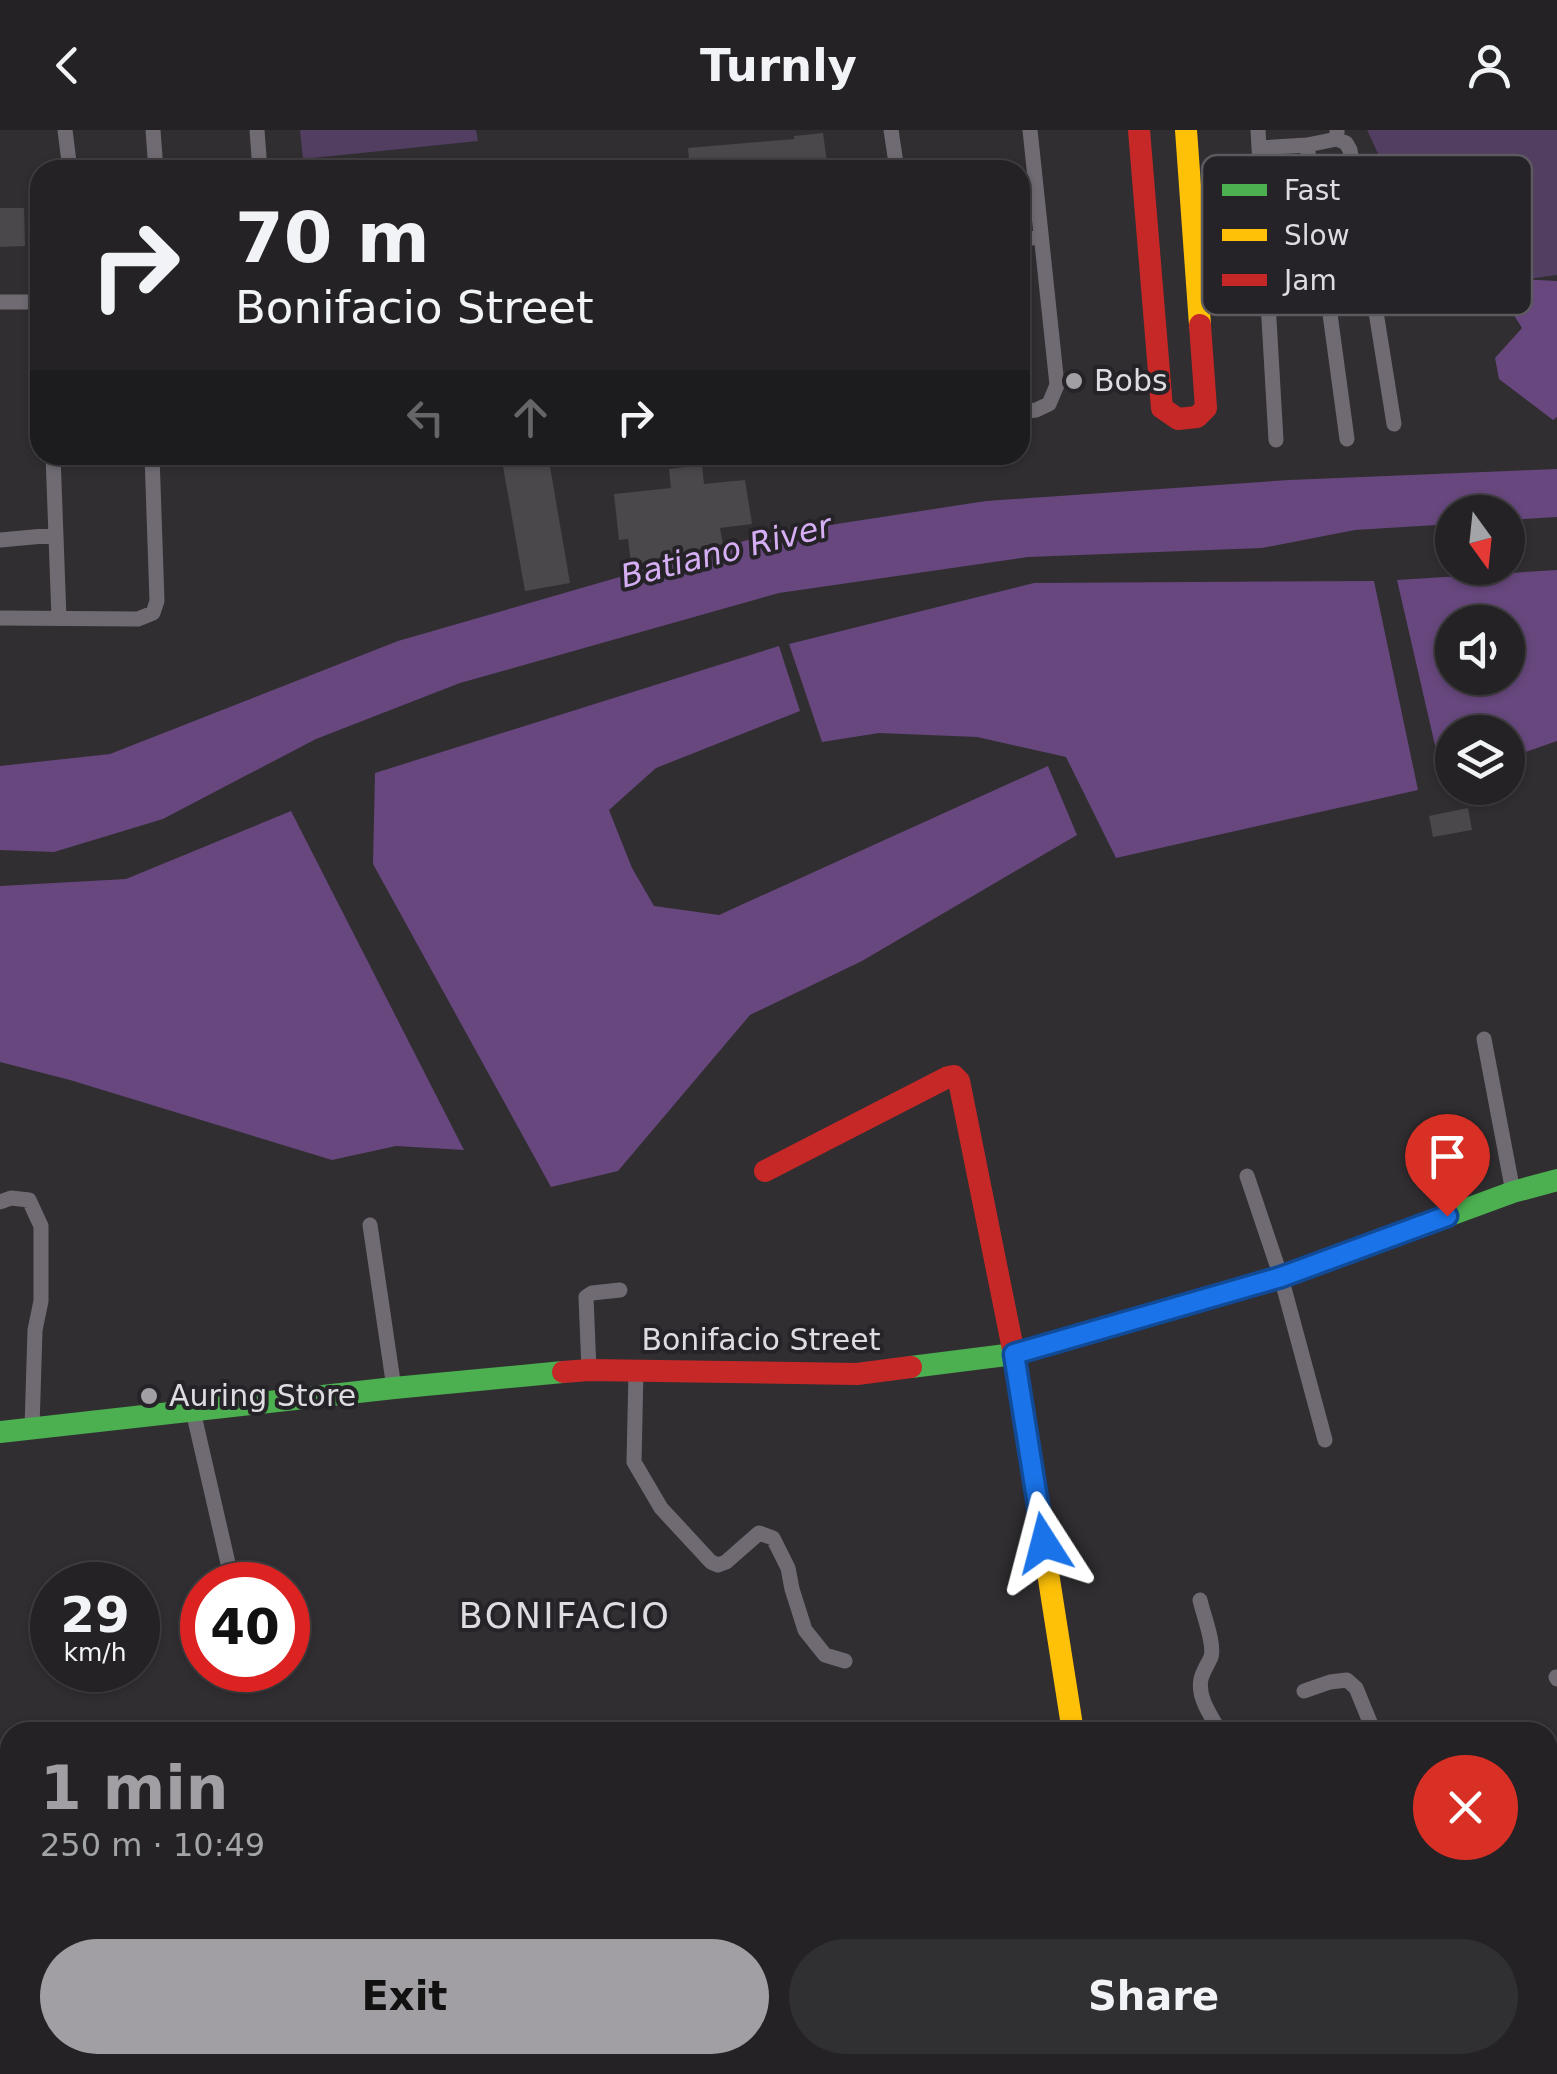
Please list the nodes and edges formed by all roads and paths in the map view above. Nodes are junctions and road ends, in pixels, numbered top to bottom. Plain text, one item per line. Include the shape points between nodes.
1 (65, 130) edge
2 (153, 130) edge
3 (257, 130) edge
4 (891, 130) edge
5 (1030, 130) edge
6 (1140, 130) edge
7 (1186, 130) edge
8 (1258, 130) edge
9 (1337, 135) edge
10 (1308, 145) junction
11 (1259, 148) junction
12 (1259, 155) edge
13 (1309, 155) edge
14 (1351, 155) edge
15 (69, 160) edge
16 (155, 160) edge
17 (259, 160) edge
18 (896, 160) edge
19 (1041, 237) junction
20 (1030, 239) edge
21 (0, 302) edge
22 (30, 302) edge
23 (1269, 315) edge
24 (1331, 315) edge
25 (1376, 315) edge
26 (1030, 411) edge
27 (1394, 424) dead end
28 (1347, 439) dead end
29 (1276, 440) dead end
30 (53, 465) edge
31 (152, 465) edge
32 (55, 536) junction
33 (0, 540) edge
34 (0, 618) edge
35 (59, 618) junction
36 (1484, 1039) dead end
37 (766, 1171) dead end
38 (1248, 1176) dead end
39 (1557, 1180) edge
40 (1513, 1192) junction
41 (0, 1202) edge
42 (370, 1224) dead end
43 (1281, 1277) junction
44 (620, 1290) dead end
45 (1014, 1354) junction
46 (588, 1370) junction
47 (636, 1371) junction
48 (394, 1388) junction
49 (193, 1411) junction
50 (32, 1428) junction
51 (0, 1432) edge
52 (1325, 1440) dead end
53 (228, 1562) edge
54 (1200, 1600) dead end
55 (845, 1661) dead end
56 (1304, 1691) dead end
57 (1072, 1722) edge
58 (1215, 1722) edge
59 (1370, 1722) edge

1 - 15 street
2 - 16 street
3 - 17 street
4 - 18 street
5 - 19 street
6 - 7 street via 1162,408 1174,420 1203,415 1206,408
8 - 11 street
9 - 10 street
9 - 14 street
10 - 11 street
10 - 13 street
11 - 12 street
19 - 20 street
19 - 26 street via 1057,385 1049,404
21 - 22 street
23 - 29 street
24 - 28 street
25 - 27 street
30 - 32 street
31 - 35 street via 158,601 152,613 138,619
32 - 33 street
32 - 35 street
34 - 35 street
36 - 40 street
37 - 45 street via 948,1076 956,1078
38 - 43 street
39 - 40 street, Bonifacio Street
40 - 43 street, Bonifacio Street
41 - 50 street via 28,1200 41,1226
42 - 48 street
43 - 45 street, Bonifacio Street
43 - 52 street
44 - 46 street via 586,1298
45 - 47 street, Bonifacio Street via 857,1374
45 - 57 street
46 - 47 street, Bonifacio Street
46 - 48 street, Bonifacio Street
47 - 55 street via 634,1462 662,1508 718,1565 759,1533 773,1538 804,1630 825,1654
48 - 49 street, Bonifacio Street
49 - 50 street, Bonifacio Street
49 - 53 street
50 - 51 street, Bonifacio Street
54 - 58 street via 1211,1656 1199,1683
56 - 59 street via 1346,1680

